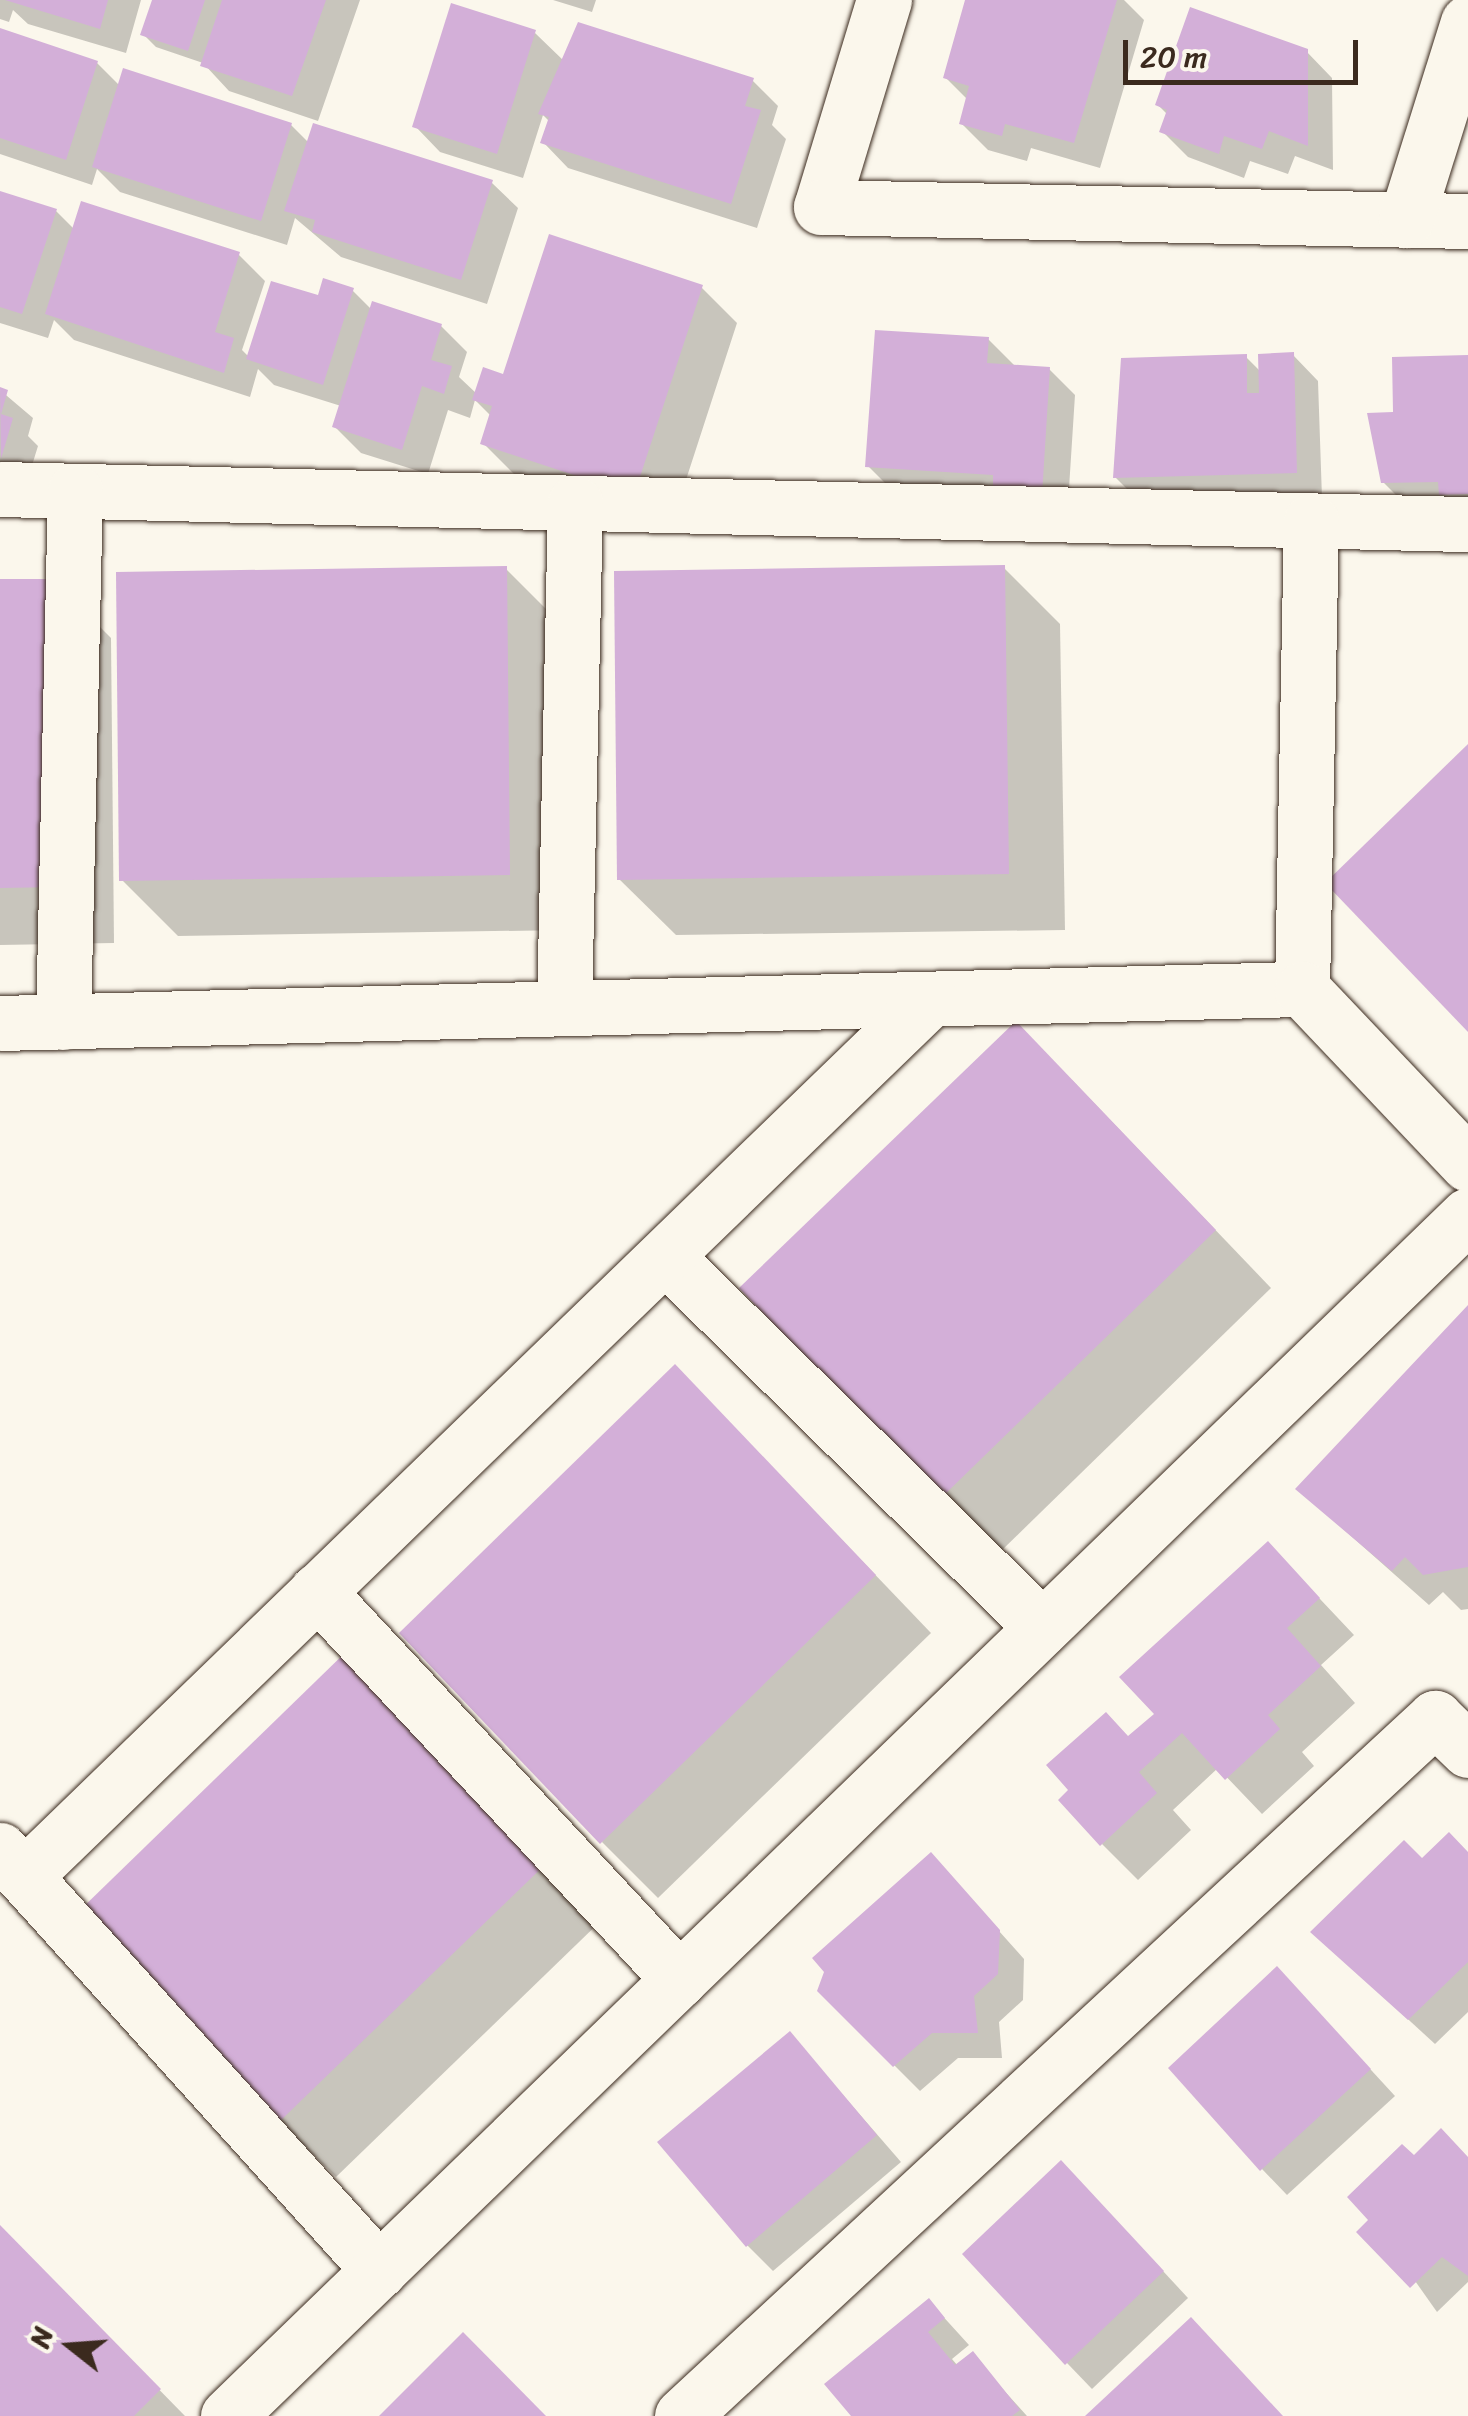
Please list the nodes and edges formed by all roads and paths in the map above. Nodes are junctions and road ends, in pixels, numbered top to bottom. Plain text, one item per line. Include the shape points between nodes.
1 (884, 0) edge
2 (1468, 22) edge
3 (1406, 220) junction
4 (1468, 221) edge
5 (0, 489) edge
6 (75, 491) junction
7 (575, 503) junction
8 (1311, 521) junction
9 (1468, 524) edge
10 (1302, 989) junction
11 (930, 999) junction
12 (564, 1008) junction
13 (64, 1022) junction
14 (0, 1023) edge
15 (1468, 1164) edge
16 (1468, 1214) edge
17 (665, 1256) junction
18 (317, 1591) junction
19 (1042, 1627) junction
20 (1468, 1750) edge
21 (12, 1863) edge
22 (680, 1980) junction
23 (379, 2270) junction
24 (696, 2412) edge
25 (228, 2416) edge

1 - 3 street via 821,207
2 - 3 street
3 - 4 street
5 - 6 street
6 - 7 street
6 - 13 street
7 - 8 street
7 - 12 street
8 - 9 street
8 - 10 street
10 - 11 street
10 - 15 street
11 - 12 street
11 - 17 street
12 - 13 street
13 - 14 street
16 - 19 street
17 - 18 street
17 - 19 street
18 - 21 street
18 - 22 street
19 - 22 street
20 - 24 street via 1435,1718
21 - 23 street
22 - 23 street
23 - 25 street

